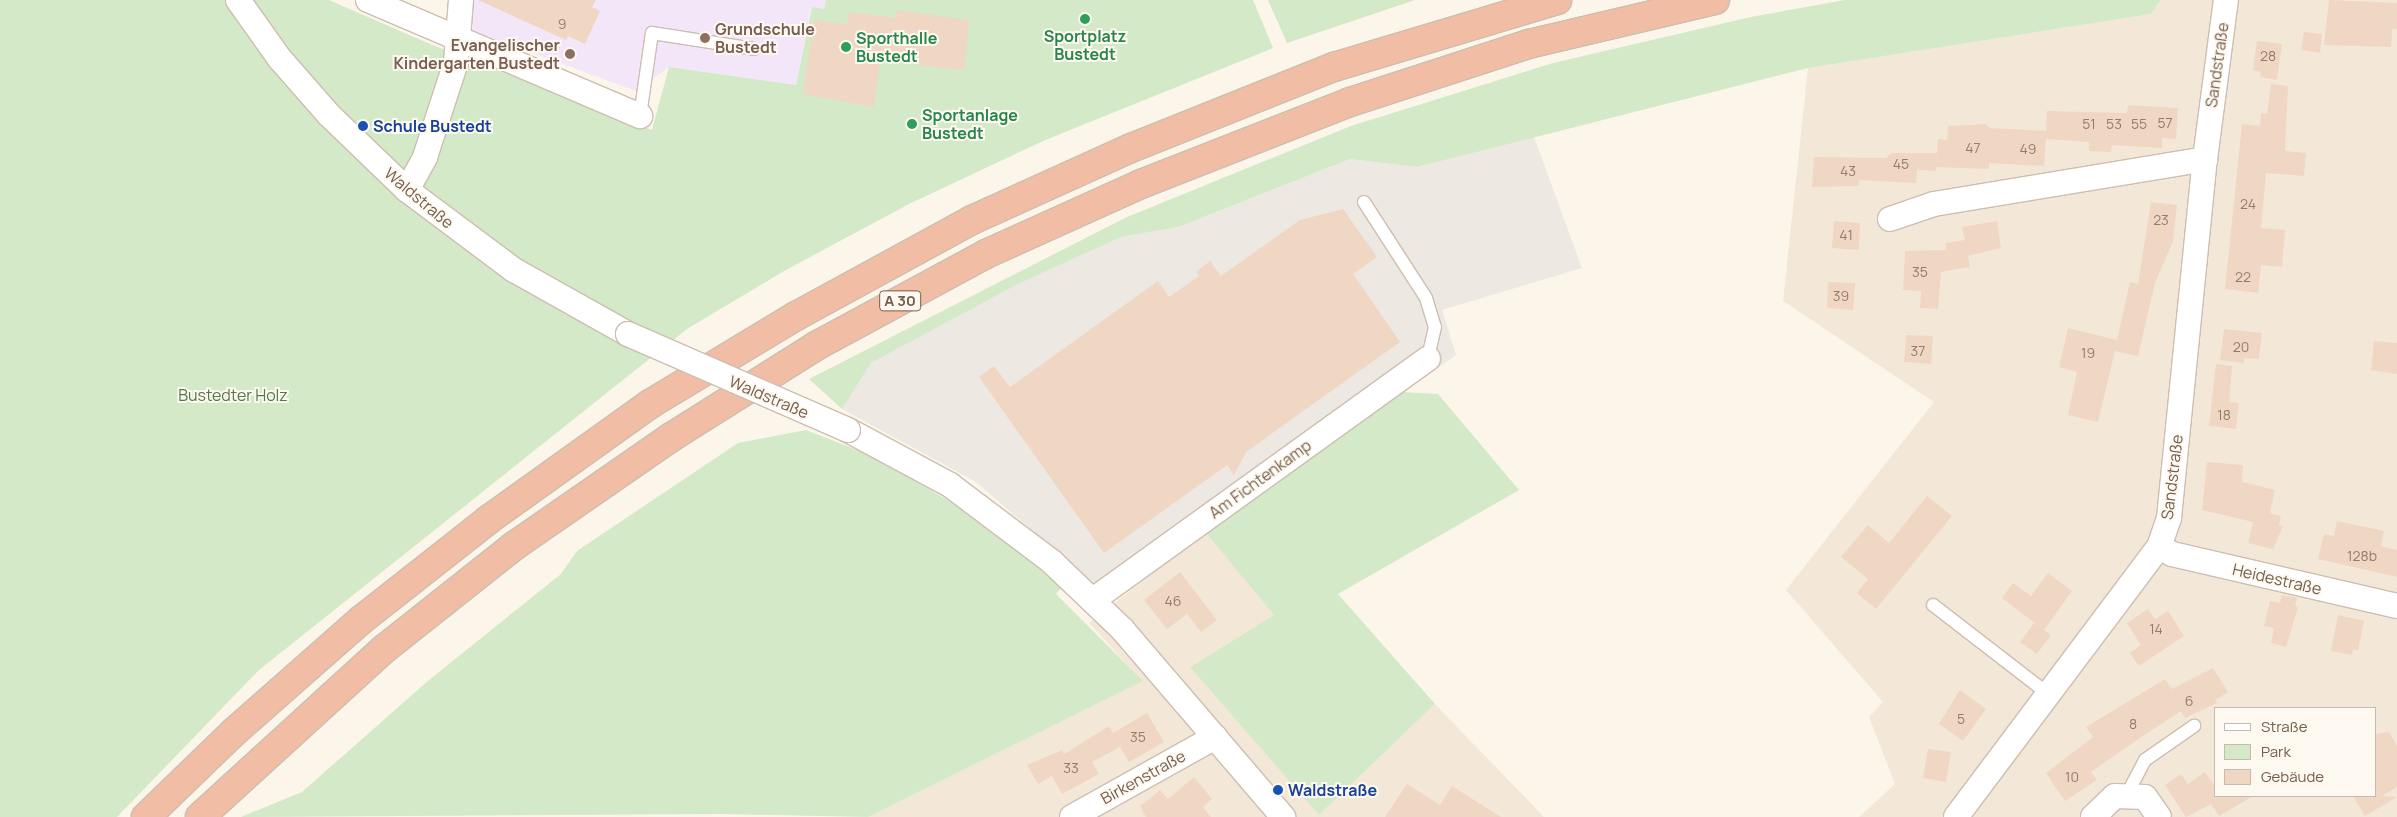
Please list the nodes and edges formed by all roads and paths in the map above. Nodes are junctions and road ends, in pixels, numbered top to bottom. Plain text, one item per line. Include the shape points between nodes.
1 (238, 0) edge
2 (368, 0) edge
3 (461, 0) edge
4 (1557, 0) edge
5 (1715, 0) edge
6 (2226, 0) edge
7 (460, 39) junction
8 (754, 48) dead end
9 (640, 116) joint
10 (2205, 159) junction
11 (408, 190) junction
12 (1364, 202) dead end
13 (1890, 219) dead end
14 (1428, 358) joint
15 (2159, 547) junction
16 (1093, 600) junction
17 (1933, 605) dead end
18 (2397, 606) edge
19 (2048, 694) junction
20 (2194, 726) dead end
21 (1215, 737) junction
22 (2126, 796) junction
23 (146, 817) edge
24 (200, 817) edge
25 (1072, 817) edge
26 (1284, 817) edge
27 (1956, 817) edge
28 (2093, 817) edge
29 (2159, 817) edge

1 - 11 street, Waldstraße via 280,59 329,116
2 - 7 street
3 - 7 street
4 - 23 highway, A 30 via 1334,67 1130,148 972,220 796,316 650,404 488,520 361,620 234,732
5 - 24 highway, A 30 via 1529,44 1350,102 1141,184 986,254 833,337 670,438 514,546 384,649
6 - 10 street, Sandstraße
7 - 9 street
7 - 11 street via 425,157
8 - 9 lane via 652,34
10 - 13 street via 1934,204
10 - 15 street, Sandstraße via 2170,518
11 - 16 street, Waldstraße, bridge via 514,270 628,334 848,430 950,485 1052,562
12 - 14 lane via 1426,298 1435,327
14 - 16 street, Am Fichtenkamp
15 - 18 street, Heidestraße via 2172,554
15 - 19 street, Sandstraße
16 - 21 street, Waldstraße
17 - 19 lane
19 - 27 street, Sandstraße
20 - 22 lane via 2145,760
21 - 25 street, Birkenstraße
21 - 26 street, Waldstraße
22 - 28 street via 2115,796
22 - 29 street via 2145,797

